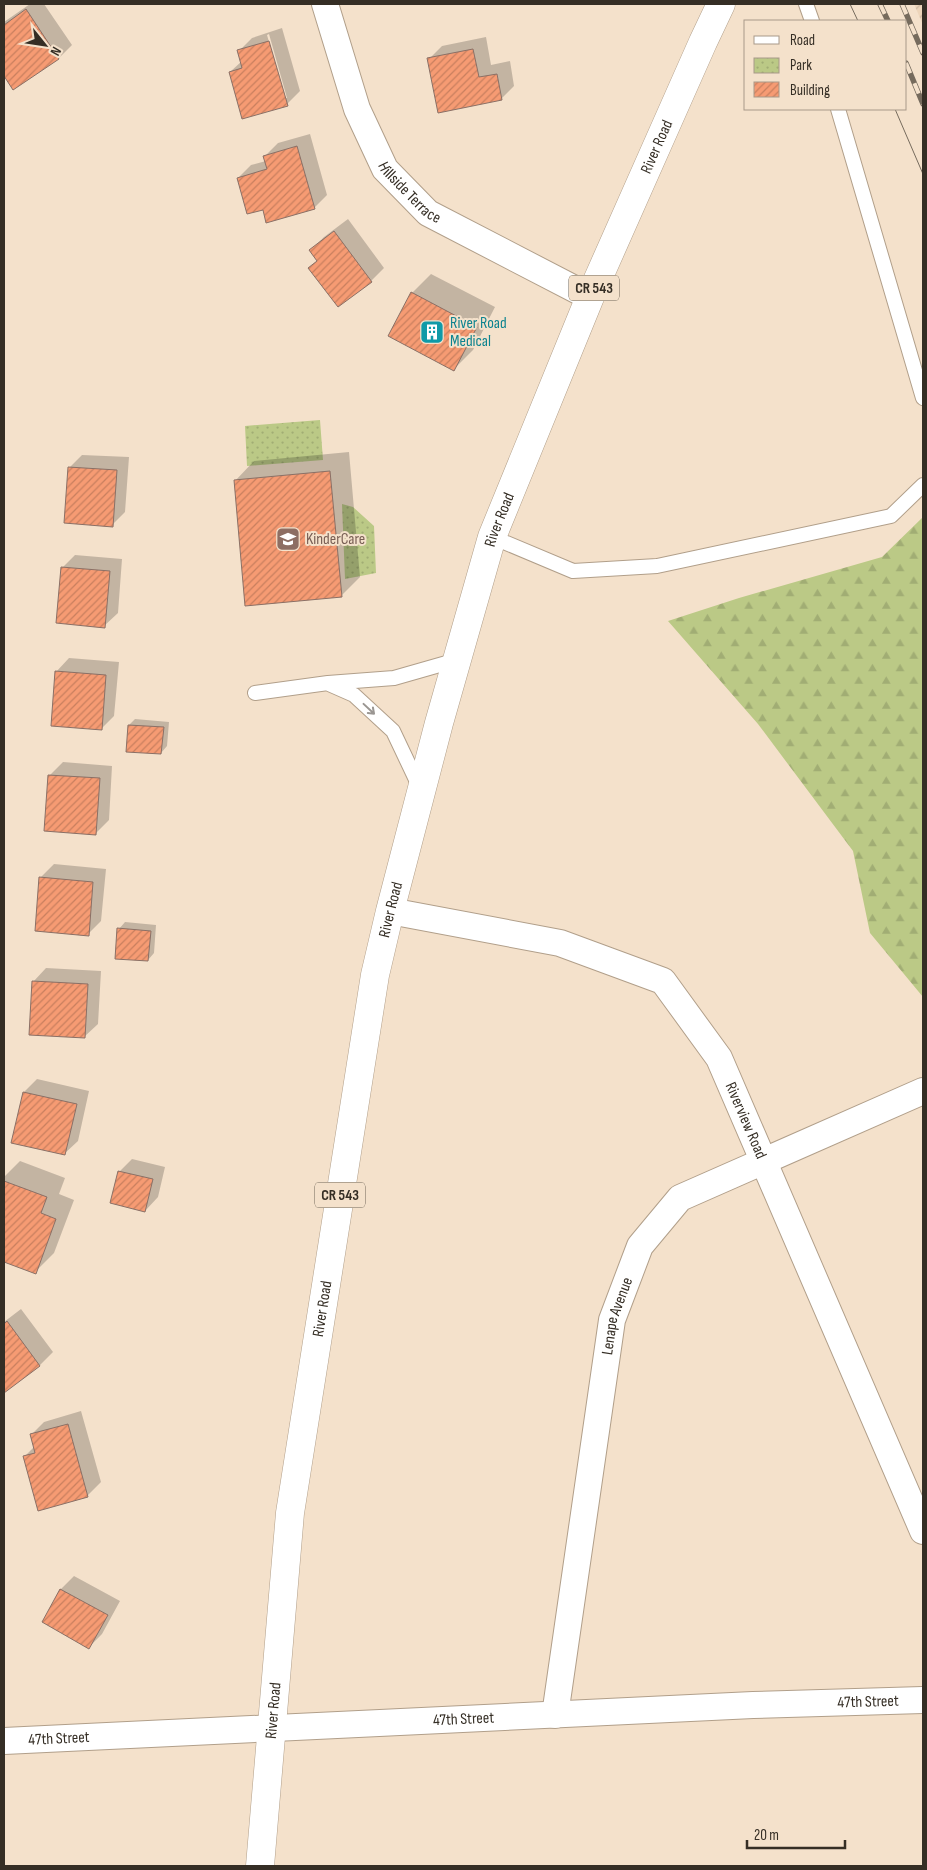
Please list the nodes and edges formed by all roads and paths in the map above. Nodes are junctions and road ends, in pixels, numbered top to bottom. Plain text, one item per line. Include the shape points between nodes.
1 (325, 4) edge
2 (721, 4) edge
3 (806, 4) edge
4 (812, 20) edge
5 (838, 110) edge
6 (590, 298) junction
7 (923, 398) edge
8 (923, 485) edge
9 (492, 537) junction
10 (457, 660) junction
11 (328, 683) junction
12 (254, 693) dead end
13 (421, 790) junction
14 (390, 910) junction
15 (923, 1091) edge
16 (763, 1161) junction
17 (923, 1531) edge
18 (923, 1700) edge
19 (555, 1715) junction
20 (272, 1729) junction
21 (4, 1741) edge
22 (260, 1866) edge

1 - 6 street, Hillside Terrace via 357,109 385,169 428,213
2 - 6 main road, River Road / CR 543
3 - 4 lane
5 - 7 lane
6 - 9 main road, River Road / CR 543
8 - 9 lane via 891,516 657,566 573,571
9 - 10 main road, River Road / CR 543
10 - 11 lane via 394,678
10 - 13 main road, River Road / CR 543
11 - 12 lane
11 -> 13 lane via 354,695 393,731
13 - 14 main road, River Road / CR 543
14 - 16 street, Riverview Road via 560,943 663,981 719,1058
14 - 20 main road, River Road / CR 543 via 375,975 290,1513
15 - 16 street, Lenape Avenue
16 - 17 street, Riverview Road
16 - 19 street, Lenape Avenue via 680,1198 640,1246 629,1273 612,1320
18 - 19 street, 47th Street
19 - 20 street, 47th Street
20 - 21 street, 47th Street
20 - 22 main road, River Road / CR 543

